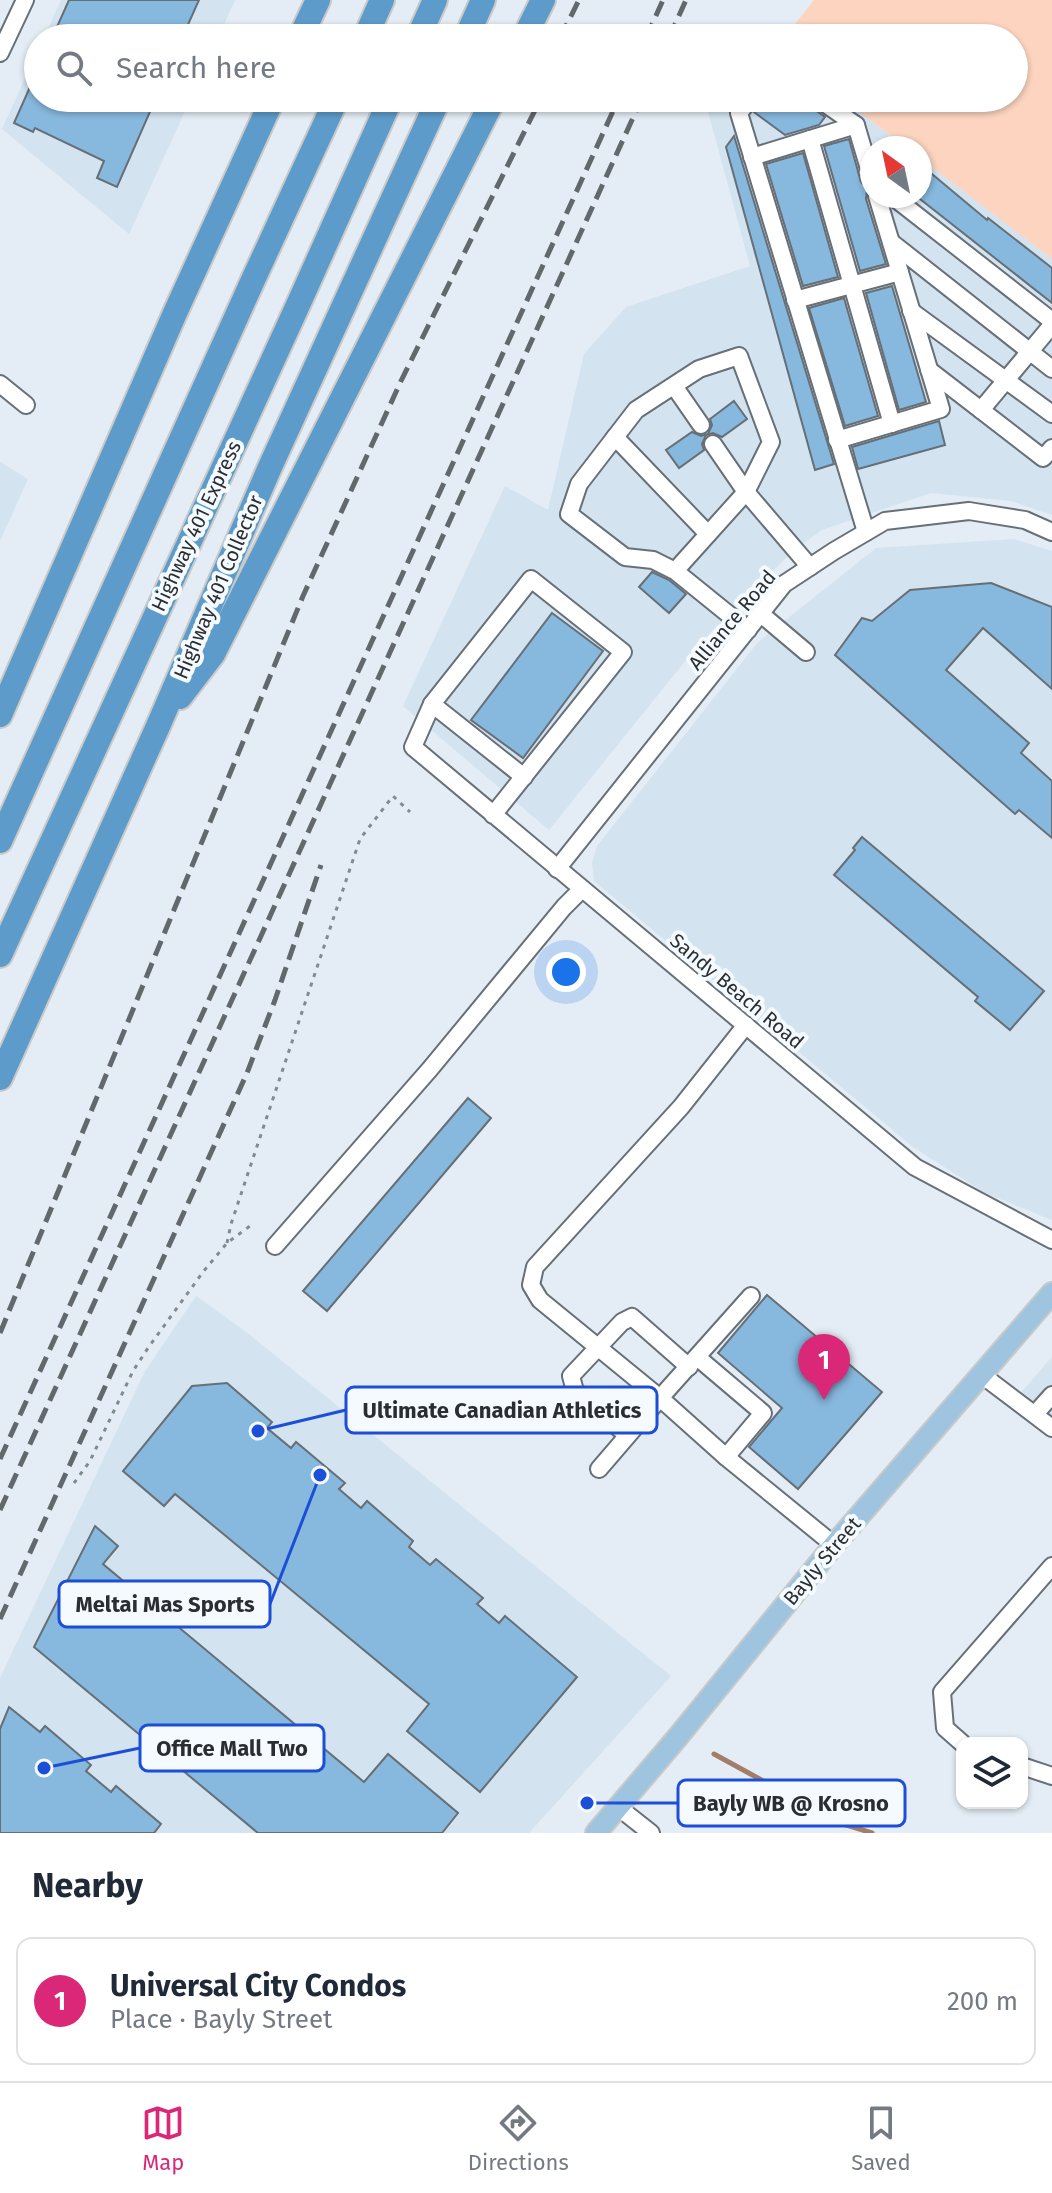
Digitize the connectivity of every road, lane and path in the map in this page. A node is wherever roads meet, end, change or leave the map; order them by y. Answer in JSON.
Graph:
{"nodes":[{"id":1,"x":25,"y":0,"type":"edge"},
{"id":2,"x":318,"y":0,"type":"edge"},
{"id":3,"x":382,"y":0,"type":"edge"},
{"id":4,"x":435,"y":0,"type":"edge"},
{"id":5,"x":483,"y":0,"type":"edge"},
{"id":6,"x":543,"y":0,"type":"edge"},
{"id":7,"x":307,"y":24,"type":"edge"},
{"id":8,"x":371,"y":24,"type":"edge"},
{"id":9,"x":424,"y":24,"type":"edge"},
{"id":10,"x":472,"y":24,"type":"edge"},
{"id":11,"x":531,"y":24,"type":"edge"},
{"id":12,"x":0,"y":53,"type":"edge"},
{"id":13,"x":267,"y":112,"type":"edge"},
{"id":14,"x":331,"y":112,"type":"edge"},
{"id":15,"x":385,"y":112,"type":"edge"},
{"id":16,"x":433,"y":112,"type":"edge"},
{"id":17,"x":487,"y":112,"type":"edge"},
{"id":18,"x":740,"y":112,"type":"edge"},
{"id":19,"x":837,"y":112,"type":"edge"},
{"id":20,"x":856,"y":125,"type":"junction"},
{"id":21,"x":860,"y":138,"type":"edge"},
{"id":22,"x":810,"y":139,"type":"junction"},
{"id":23,"x":752,"y":157,"type":"junction"},
{"id":24,"x":881,"y":208,"type":"edge"},
{"id":25,"x":907,"y":208,"type":"edge"},
{"id":26,"x":891,"y":242,"type":"junction"},
{"id":27,"x":900,"y":272,"type":"junction"},
{"id":28,"x":853,"y":284,"type":"junction"},
{"id":29,"x":795,"y":300,"type":"junction"},
{"id":30,"x":911,"y":311,"type":"junction"},
{"id":31,"x":1052,"y":323,"type":"edge"},
{"id":32,"x":1030,"y":351,"type":"junction"},
{"id":33,"x":1052,"y":369,"type":"edge"},
{"id":34,"x":929,"y":370,"type":"junction"},
{"id":35,"x":1006,"y":380,"type":"junction"},
{"id":36,"x":674,"y":386,"type":"junction"},
{"id":37,"x":2,"y":389,"type":"edge"},
{"id":38,"x":26,"y":405,"type":"dead end"},
{"id":39,"x":981,"y":410,"type":"junction"},
{"id":40,"x":1052,"y":414,"type":"edge"},
{"id":41,"x":892,"y":424,"type":"junction"},
{"id":42,"x":701,"y":425,"type":"dead end"},
{"id":43,"x":615,"y":437,"type":"junction"},
{"id":44,"x":837,"y":440,"type":"junction"},
{"id":45,"x":713,"y":444,"type":"dead end"},
{"id":46,"x":1052,"y":448,"type":"edge"},
{"id":47,"x":746,"y":492,"type":"junction"},
{"id":48,"x":866,"y":532,"type":"junction"},
{"id":49,"x":1052,"y":532,"type":"edge"},
{"id":50,"x":708,"y":534,"type":"junction"},
{"id":51,"x":810,"y":567,"type":"junction"},
{"id":52,"x":675,"y":571,"type":"junction"},
{"id":53,"x":761,"y":614,"type":"junction"},
{"id":54,"x":748,"y":630,"type":"junction"},
{"id":55,"x":806,"y":652,"type":"dead end"},
{"id":56,"x":432,"y":704,"type":"junction"},
{"id":57,"x":0,"y":715,"type":"edge"},
{"id":58,"x":159,"y":724,"type":"junction"},
{"id":59,"x":524,"y":777,"type":"junction"},
{"id":60,"x":410,"y":812,"type":"dead end"},
{"id":61,"x":493,"y":815,"type":"junction"},
{"id":62,"x":0,"y":841,"type":"edge"},
{"id":63,"x":557,"y":869,"type":"junction"},
{"id":64,"x":582,"y":889,"type":"junction"},
{"id":65,"x":0,"y":955,"type":"edge"},
{"id":66,"x":746,"y":1025,"type":"junction"},
{"id":67,"x":0,"y":1078,"type":"edge"},
{"id":68,"x":254,"y":1223,"type":"dead end"},
{"id":69,"x":1052,"y":1240,"type":"edge"},
{"id":70,"x":227,"y":1243,"type":"junction"},
{"id":71,"x":275,"y":1246,"type":"dead end"},
{"id":72,"x":1052,"y":1293,"type":"edge"},
{"id":73,"x":751,"y":1296,"type":"dead end"},
{"id":74,"x":597,"y":1348,"type":"junction"},
{"id":75,"x":693,"y":1362,"type":"junction"},
{"id":76,"x":982,"y":1375,"type":"junction"},
{"id":77,"x":1052,"y":1395,"type":"edge"},
{"id":78,"x":660,"y":1398,"type":"junction"},
{"id":79,"x":1035,"y":1414,"type":"junction"},
{"id":80,"x":1052,"y":1428,"type":"edge"},
{"id":81,"x":627,"y":1435,"type":"junction"},
{"id":82,"x":726,"y":1457,"type":"junction"},
{"id":83,"x":599,"y":1469,"type":"dead end"},
{"id":84,"x":74,"y":1483,"type":"dead end"},
{"id":85,"x":834,"y":1545,"type":"junction"},
{"id":86,"x":1052,"y":1566,"type":"edge"},
{"id":87,"x":956,"y":1738,"type":"edge"},
{"id":88,"x":1028,"y":1768,"type":"edge"},
{"id":89,"x":1052,"y":1776,"type":"edge"},
{"id":90,"x":618,"y":1807,"type":"junction"},
{"id":91,"x":596,"y":1833,"type":"edge"},
{"id":92,"x":651,"y":1833,"type":"edge"}],
"edges":[{"from":1,"to":12,"type":"street"},
{"from":2,"to":7,"type":"highway"},
{"from":3,"to":8,"type":"highway"},
{"from":4,"to":9,"type":"highway"},
{"from":5,"to":10,"type":"highway"},
{"from":6,"to":11,"type":"highway"},
{"from":13,"to":57,"type":"highway"},
{"from":14,"to":62,"type":"highway"},
{"from":15,"to":65,"type":"highway","name":"Highway 401 Express"},
{"from":16,"to":58,"type":"highway","name":"Highway 401 Collector"},
{"from":17,"to":58,"type":"highway"},
{"from":18,"to":23,"type":"street"},
{"from":19,"to":20,"type":"street"},
{"from":20,"to":21,"type":"street"},
{"from":20,"to":22,"type":"street"},
{"from":22,"to":23,"type":"street"},
{"from":22,"to":28,"type":"street"},
{"from":23,"to":29,"type":"street"},
{"from":24,"to":26,"type":"street"},
{"from":25,"to":31,"type":"street"},
{"from":26,"to":27,"type":"street"},
{"from":26,"to":32,"type":"street"},
{"from":27,"to":28,"type":"street"},
{"from":27,"to":30,"type":"street"},
{"from":28,"to":29,"type":"street"},
{"from":28,"to":41,"type":"street"},
{"from":29,"to":44,"type":"street"},
{"from":30,"to":34,"type":"street"},
{"from":30,"to":35,"type":"street"},
{"from":31,"to":32,"type":"street"},
{"from":32,"to":33,"type":"street"},
{"from":32,"to":35,"type":"street"},
{"from":34,"to":39,"type":"street"},
{"from":34,"to":41,"type":"street"},
{"from":35,"to":39,"type":"street"},
{"from":35,"to":40,"type":"street"},
{"from":36,"to":42,"type":"street"},
{"from":36,"to":43,"type":"street"},
{"from":36,"to":47,"type":"street"},
{"from":37,"to":38,"type":"street"},
{"from":39,"to":46,"type":"street"},
{"from":41,"to":44,"type":"street"},
{"from":43,"to":50,"type":"street"},
{"from":43,"to":52,"type":"street"},
{"from":44,"to":48,"type":"street"},
{"from":45,"to":47,"type":"street"},
{"from":47,"to":50,"type":"street"},
{"from":47,"to":51,"type":"street"},
{"from":48,"to":49,"type":"street","name":"Alliance Road"},
{"from":48,"to":51,"type":"street","name":"Alliance Road"},
{"from":50,"to":52,"type":"street"},
{"from":51,"to":53,"type":"street","name":"Alliance Road"},
{"from":52,"to":54,"type":"street"},
{"from":53,"to":54,"type":"street","name":"Alliance Road"},
{"from":53,"to":55,"type":"street"},
{"from":54,"to":63,"type":"street","name":"Alliance Road"},
{"from":56,"to":59,"type":"street"},
{"from":56,"to":59,"type":"street"},
{"from":56,"to":61,"type":"street","name":"Sandy Beach Road"},
{"from":58,"to":67,"type":"highway","name":"Highway 401 Collector"},
{"from":59,"to":61,"type":"street"},
{"from":60,"to":70,"type":"path"},
{"from":61,"to":63,"type":"street","name":"Sandy Beach Road"},
{"from":63,"to":64,"type":"street","name":"Sandy Beach Road"},
{"from":64,"to":66,"type":"street","name":"Sandy Beach Road"},
{"from":64,"to":71,"type":"street"},
{"from":66,"to":69,"type":"street","name":"Sandy Beach Road"},
{"from":66,"to":74,"type":"street"},
{"from":68,"to":70,"type":"path"},
{"from":70,"to":84,"type":"path"},
{"from":72,"to":76,"type":"main road","name":"Bayly Street"},
{"from":73,"to":75,"type":"street"},
{"from":74,"to":75,"type":"street"},
{"from":74,"to":78,"type":"street"},
{"from":74,"to":81,"type":"street"},
{"from":75,"to":78,"type":"street"},
{"from":75,"to":82,"type":"street"},
{"from":76,"to":79,"type":"street"},
{"from":76,"to":85,"type":"main road","name":"Bayly Street"},
{"from":77,"to":79,"type":"street"},
{"from":78,"to":81,"type":"street"},
{"from":78,"to":82,"type":"street"},
{"from":79,"to":80,"type":"street"},
{"from":81,"to":83,"type":"street"},
{"from":82,"to":85,"type":"street"},
{"from":85,"to":90,"type":"main road","name":"Bayly Street"},
{"from":86,"to":87,"type":"street"},
{"from":88,"to":89,"type":"street"},
{"from":90,"to":91,"type":"main road","name":"Bayly Street"},
{"from":90,"to":92,"type":"street"}]}
